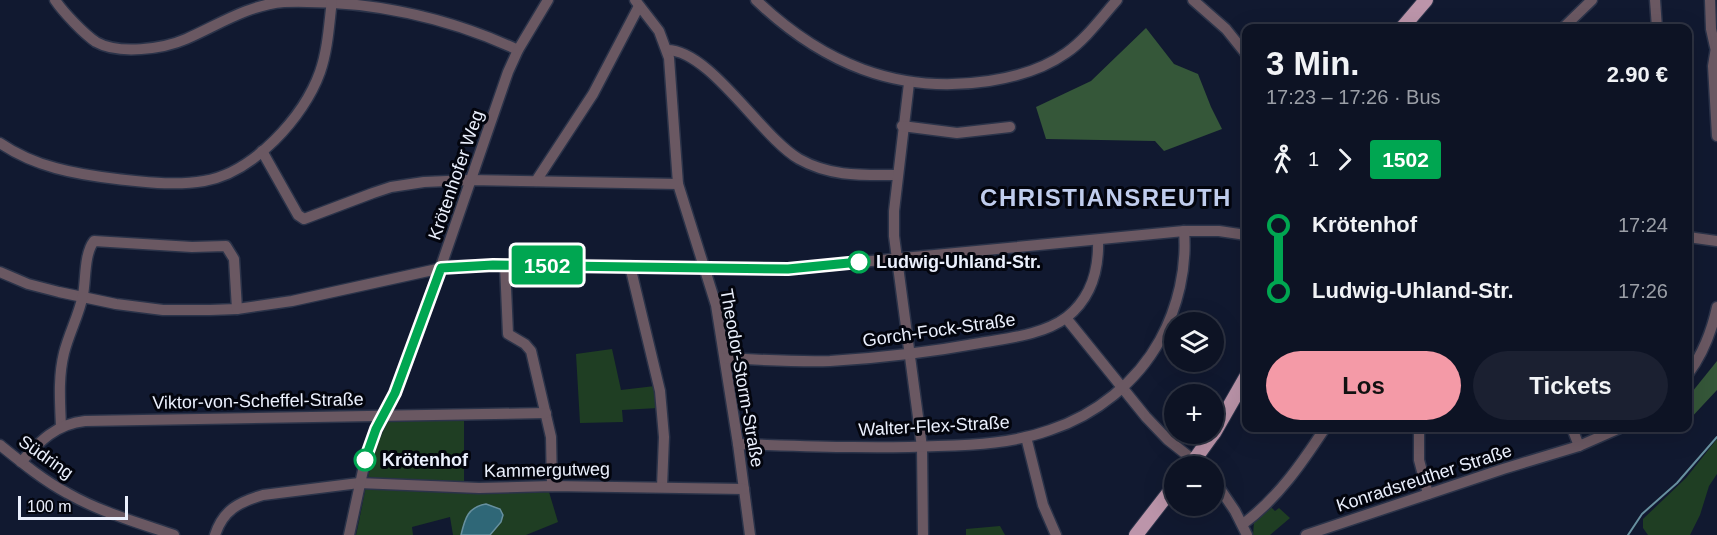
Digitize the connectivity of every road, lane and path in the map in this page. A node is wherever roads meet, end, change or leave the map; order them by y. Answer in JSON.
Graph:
{"nodes":[{"id":1,"x":55,"y":0,"type":"edge"},
{"id":2,"x":332,"y":0,"type":"edge"},
{"id":3,"x":548,"y":0,"type":"edge"},
{"id":4,"x":756,"y":0,"type":"edge"},
{"id":5,"x":1117,"y":0,"type":"edge"},
{"id":6,"x":1193,"y":0,"type":"edge"},
{"id":7,"x":1426,"y":0,"type":"edge"},
{"id":8,"x":1592,"y":0,"type":"edge"},
{"id":9,"x":1655,"y":0,"type":"edge"},
{"id":10,"x":1710,"y":0,"type":"edge"},
{"id":11,"x":637,"y":3,"type":"edge"},
{"id":12,"x":1717,"y":7,"type":"edge"},
{"id":13,"x":1405,"y":24,"type":"edge"},
{"id":14,"x":1567,"y":24,"type":"edge"},
{"id":15,"x":1657,"y":24,"type":"edge"},
{"id":16,"x":1716,"y":45,"type":"edge"},
{"id":17,"x":1242,"y":49,"type":"edge"},
{"id":18,"x":518,"y":50,"type":"junction"},
{"id":19,"x":667,"y":50,"type":"junction"},
{"id":20,"x":909,"y":83,"type":"junction"},
{"id":21,"x":903,"y":126,"type":"junction"},
{"id":22,"x":1010,"y":127,"type":"dead end"},
{"id":23,"x":1717,"y":136,"type":"edge"},
{"id":24,"x":0,"y":143,"type":"edge"},
{"id":25,"x":262,"y":151,"type":"junction"},
{"id":26,"x":897,"y":175,"type":"junction"},
{"id":27,"x":471,"y":180,"type":"junction"},
{"id":28,"x":536,"y":181,"type":"junction"},
{"id":29,"x":678,"y":184,"type":"junction"},
{"id":30,"x":1184,"y":231,"type":"junction"},
{"id":31,"x":1242,"y":234,"type":"edge"},
{"id":32,"x":1692,"y":238,"type":"edge"},
{"id":33,"x":1098,"y":240,"type":"junction"},
{"id":34,"x":1717,"y":241,"type":"edge"},
{"id":35,"x":897,"y":259,"type":"junction"},
{"id":36,"x":505,"y":265,"type":"junction"},
{"id":37,"x":630,"y":266,"type":"junction"},
{"id":38,"x":441,"y":268,"type":"junction"},
{"id":39,"x":705,"y":268,"type":"junction"},
{"id":40,"x":0,"y":272,"type":"edge"},
{"id":41,"x":83,"y":298,"type":"junction"},
{"id":42,"x":1717,"y":307,"type":"edge"},
{"id":43,"x":237,"y":309,"type":"junction"},
{"id":44,"x":1066,"y":318,"type":"junction"},
{"id":45,"x":909,"y":353,"type":"junction"},
{"id":46,"x":724,"y":358,"type":"junction"},
{"id":47,"x":1692,"y":368,"type":"edge"},
{"id":48,"x":1242,"y":384,"type":"edge"},
{"id":49,"x":1123,"y":388,"type":"junction"},
{"id":50,"x":546,"y":413,"type":"junction"},
{"id":51,"x":1224,"y":414,"type":"edge"},
{"id":52,"x":384,"y":415,"type":"junction"},
{"id":53,"x":61,"y":427,"type":"junction"},
{"id":54,"x":1322,"y":432,"type":"edge"},
{"id":55,"x":1419,"y":432,"type":"edge"},
{"id":56,"x":1574,"y":432,"type":"edge"},
{"id":57,"x":1611,"y":432,"type":"edge"},
{"id":58,"x":1026,"y":437,"type":"junction"},
{"id":59,"x":738,"y":444,"type":"junction"},
{"id":60,"x":0,"y":445,"type":"edge"},
{"id":61,"x":1579,"y":446,"type":"junction"},
{"id":62,"x":922,"y":447,"type":"junction"},
{"id":63,"x":1186,"y":456,"type":"edge"},
{"id":64,"x":21,"y":462,"type":"junction"},
{"id":65,"x":359,"y":483,"type":"junction"},
{"id":66,"x":552,"y":486,"type":"junction"},
{"id":67,"x":662,"y":487,"type":"junction"},
{"id":68,"x":744,"y":489,"type":"junction"},
{"id":69,"x":1428,"y":494,"type":"junction"},
{"id":70,"x":1224,"y":495,"type":"edge"},
{"id":71,"x":1164,"y":499,"type":"edge"},
{"id":72,"x":1243,"y":524,"type":"junction"},
{"id":73,"x":174,"y":535,"type":"edge"},
{"id":74,"x":215,"y":535,"type":"edge"},
{"id":75,"x":349,"y":535,"type":"edge"},
{"id":76,"x":750,"y":535,"type":"edge"},
{"id":77,"x":923,"y":535,"type":"edge"},
{"id":78,"x":1056,"y":535,"type":"edge"},
{"id":79,"x":1136,"y":535,"type":"edge"},
{"id":80,"x":1247,"y":535,"type":"edge"},
{"id":81,"x":1306,"y":535,"type":"edge"}],
"edges":[{"from":1,"to":2,"type":"street"},
{"from":2,"to":18,"type":"street"},
{"from":2,"to":25,"type":"street"},
{"from":3,"to":18,"type":"street","name":"Krötenhofer Weg"},
{"from":4,"to":20,"type":"street"},
{"from":5,"to":20,"type":"street"},
{"from":6,"to":17,"type":"street"},
{"from":7,"to":13,"type":"main road"},
{"from":8,"to":14,"type":"street"},
{"from":9,"to":15,"type":"street"},
{"from":10,"to":12,"type":"street"},
{"from":10,"to":16,"type":"street"},
{"from":11,"to":19,"type":"street","name":"Theodor-Storm-Straße"},
{"from":11,"to":28,"type":"street"},
{"from":16,"to":23,"type":"street"},
{"from":18,"to":27,"type":"street","name":"Krötenhofer Weg"},
{"from":19,"to":26,"type":"street"},
{"from":19,"to":29,"type":"street","name":"Theodor-Storm-Straße"},
{"from":20,"to":21,"type":"street"},
{"from":21,"to":22,"type":"street"},
{"from":21,"to":26,"type":"street"},
{"from":24,"to":25,"type":"street"},
{"from":25,"to":27,"type":"street"},
{"from":26,"to":35,"type":"street"},
{"from":27,"to":28,"type":"street"},
{"from":27,"to":38,"type":"street","name":"Krötenhofer Weg"},
{"from":28,"to":29,"type":"street"},
{"from":29,"to":39,"type":"street","name":"Theodor-Storm-Straße"},
{"from":30,"to":31,"type":"street"},
{"from":30,"to":33,"type":"street"},
{"from":30,"to":49,"type":"street","name":"Walter-Flex-Straße"},
{"from":32,"to":34,"type":"street"},
{"from":33,"to":35,"type":"street"},
{"from":33,"to":44,"type":"street","name":"Gorch-Fock-Straße"},
{"from":35,"to":39,"type":"street"},
{"from":35,"to":45,"type":"street"},
{"from":36,"to":37,"type":"street"},
{"from":36,"to":38,"type":"street"},
{"from":36,"to":50,"type":"street"},
{"from":37,"to":39,"type":"street"},
{"from":37,"to":67,"type":"street"},
{"from":38,"to":43,"type":"street"},
{"from":38,"to":52,"type":"street","name":"Krötenhofer Weg"},
{"from":39,"to":46,"type":"street","name":"Theodor-Storm-Straße"},
{"from":40,"to":41,"type":"street"},
{"from":41,"to":43,"type":"street"},
{"from":41,"to":43,"type":"street"},
{"from":41,"to":53,"type":"street"},
{"from":42,"to":47,"type":"street"},
{"from":44,"to":45,"type":"street","name":"Gorch-Fock-Straße"},
{"from":44,"to":49,"type":"street"},
{"from":45,"to":46,"type":"street","name":"Gorch-Fock-Straße"},
{"from":45,"to":62,"type":"street"},
{"from":46,"to":59,"type":"street","name":"Theodor-Storm-Straße"},
{"from":48,"to":51,"type":"main road"},
{"from":49,"to":58,"type":"street","name":"Walter-Flex-Straße"},
{"from":49,"to":63,"type":"street"},
{"from":50,"to":52,"type":"street","name":"Viktor-von-Scheffel-Straße"},
{"from":50,"to":66,"type":"street"},
{"from":52,"to":53,"type":"street","name":"Viktor-von-Scheffel-Straße"},
{"from":52,"to":65,"type":"street","name":"Krötenhofer Weg"},
{"from":53,"to":64,"type":"street","name":"Viktor-von-Scheffel-Straße"},
{"from":54,"to":72,"type":"street"},
{"from":55,"to":69,"type":"street"},
{"from":56,"to":61,"type":"street"},
{"from":57,"to":61,"type":"street","name":"Konradsreuther Straße"},
{"from":58,"to":62,"type":"street","name":"Walter-Flex-Straße"},
{"from":58,"to":78,"type":"street"},
{"from":59,"to":62,"type":"street","name":"Walter-Flex-Straße"},
{"from":59,"to":68,"type":"street","name":"Theodor-Storm-Straße"},
{"from":60,"to":64,"type":"street","name":"Südring"},
{"from":61,"to":69,"type":"street","name":"Konradsreuther Straße"},
{"from":62,"to":77,"type":"street"},
{"from":64,"to":73,"type":"street","name":"Südring"},
{"from":65,"to":66,"type":"street","name":"Kammergutweg"},
{"from":65,"to":74,"type":"street","name":"Kammergutweg"},
{"from":65,"to":75,"type":"street","name":"Krötenhofer Weg"},
{"from":66,"to":67,"type":"street","name":"Kammergutweg"},
{"from":67,"to":68,"type":"street","name":"Kammergutweg"},
{"from":68,"to":76,"type":"street"},
{"from":69,"to":81,"type":"street","name":"Konradsreuther Straße"},
{"from":70,"to":72,"type":"street"},
{"from":71,"to":79,"type":"main road"},
{"from":72,"to":80,"type":"street"}]}
